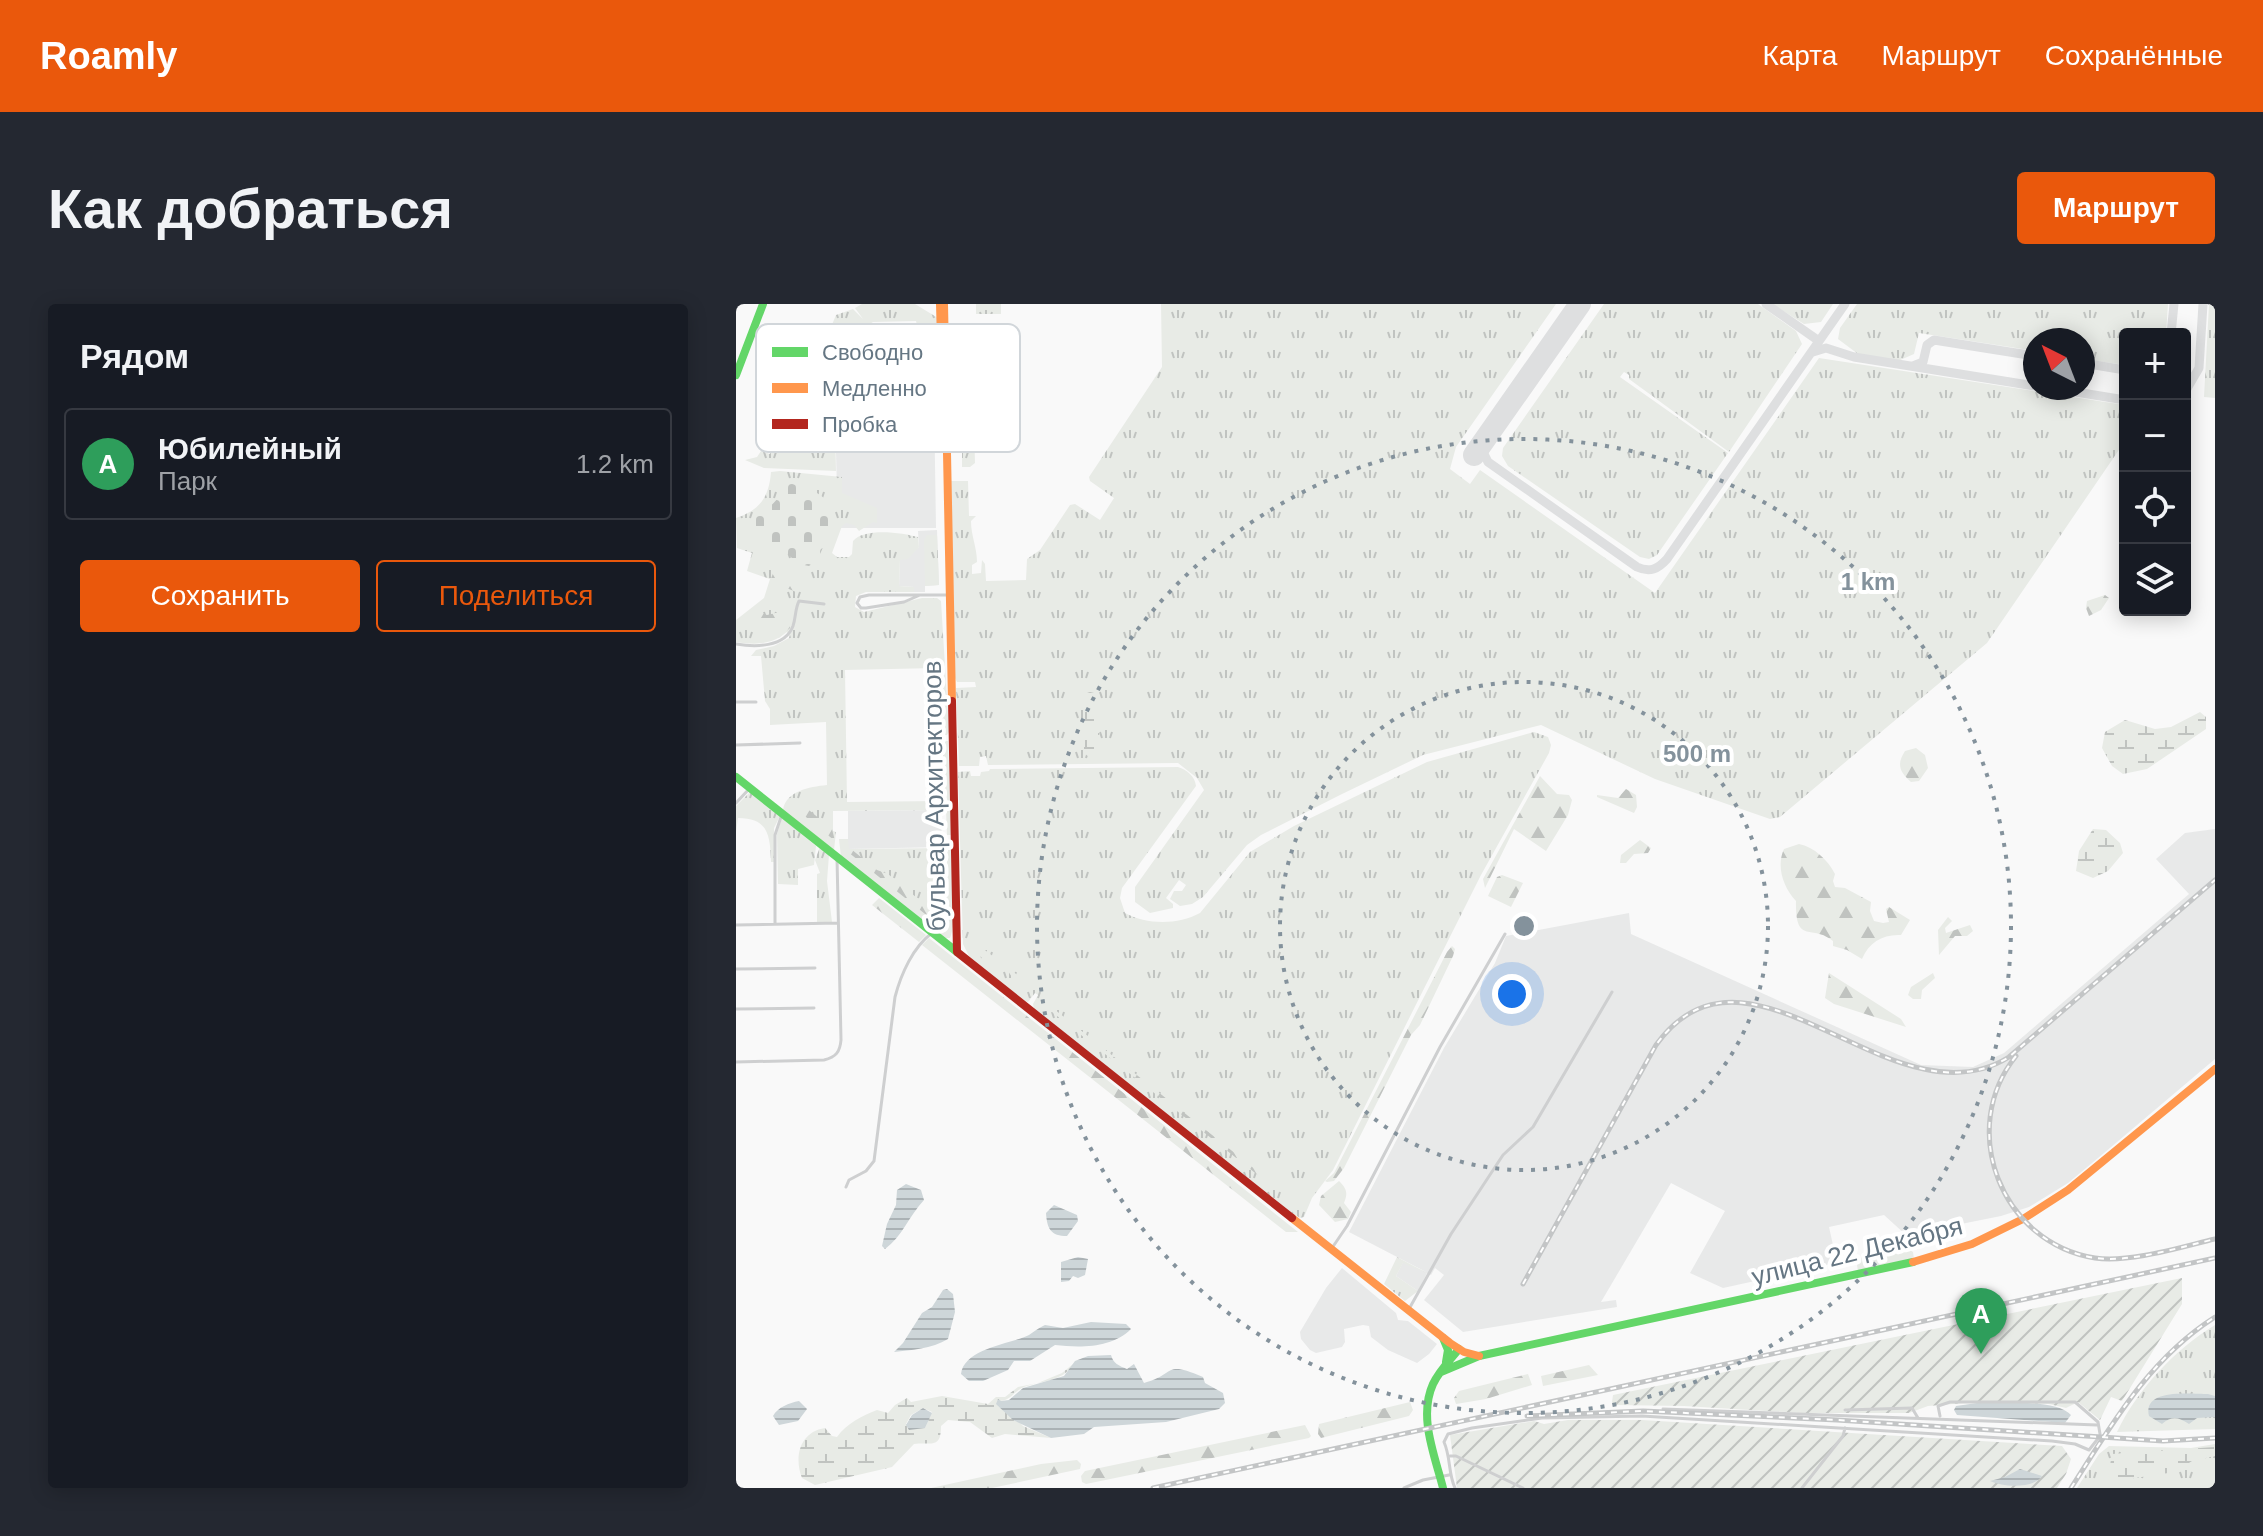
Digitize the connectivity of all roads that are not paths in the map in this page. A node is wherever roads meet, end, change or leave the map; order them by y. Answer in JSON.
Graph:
{"nodes":[{"id":1,"x":763,"y":304,"type":"edge"},
{"id":2,"x":942,"y":304,"type":"edge"},
{"id":3,"x":942,"y":324,"type":"edge"},
{"id":4,"x":736,"y":375,"type":"edge"},
{"id":5,"x":946,"y":452,"type":"edge"},
{"id":6,"x":920,"y":595,"type":"junction"},
{"id":7,"x":949,"y":595,"type":"junction"},
{"id":8,"x":824,"y":604,"type":"dead end"},
{"id":9,"x":736,"y":644,"type":"edge"},
{"id":10,"x":736,"y":702,"type":"edge"},
{"id":11,"x":756,"y":702,"type":"dead end"},
{"id":12,"x":800,"y":743,"type":"dead end"},
{"id":13,"x":736,"y":745,"type":"edge"},
{"id":14,"x":736,"y":777,"type":"edge"},
{"id":15,"x":750,"y":788,"type":"junction"},
{"id":16,"x":736,"y":803,"type":"edge"},
{"id":17,"x":782,"y":814,"type":"junction"},
{"id":18,"x":837,"y":857,"type":"junction"},
{"id":19,"x":838,"y":923,"type":"junction"},
{"id":20,"x":775,"y":924,"type":"junction"},
{"id":21,"x":736,"y":925,"type":"edge"},
{"id":22,"x":932,"y":933,"type":"junction"},
{"id":23,"x":1505,"y":934,"type":"dead end"},
{"id":24,"x":957,"y":952,"type":"junction"},
{"id":25,"x":815,"y":968,"type":"dead end"},
{"id":26,"x":736,"y":969,"type":"edge"},
{"id":27,"x":1612,"y":992,"type":"dead end"},
{"id":28,"x":814,"y":1008,"type":"dead end"},
{"id":29,"x":736,"y":1009,"type":"edge"},
{"id":30,"x":736,"y":1062,"type":"edge"},
{"id":31,"x":2215,"y":1069,"type":"edge"},
{"id":32,"x":846,"y":1187,"type":"dead end"},
{"id":33,"x":1332,"y":1248,"type":"junction"},
{"id":34,"x":1409,"y":1309,"type":"junction"},
{"id":35,"x":1441,"y":1335,"type":"junction"},
{"id":36,"x":1459,"y":1349,"type":"junction"},
{"id":37,"x":1479,"y":1356,"type":"junction"},
{"id":38,"x":1441,"y":1372,"type":"junction"},
{"id":39,"x":1663,"y":1409,"type":"dead end"},
{"id":40,"x":1845,"y":1410,"type":"dead end"},
{"id":41,"x":1918,"y":1418,"type":"junction"},
{"id":42,"x":1940,"y":1418,"type":"junction"},
{"id":43,"x":2097,"y":1425,"type":"junction"},
{"id":44,"x":1845,"y":1428,"type":"junction"},
{"id":45,"x":1450,"y":1456,"type":"junction"},
{"id":46,"x":1445,"y":1476,"type":"junction"},
{"id":47,"x":1404,"y":1488,"type":"edge"},
{"id":48,"x":1443,"y":1488,"type":"edge"},
{"id":49,"x":1455,"y":1488,"type":"edge"},
{"id":50,"x":1523,"y":1488,"type":"edge"},
{"id":51,"x":1802,"y":1488,"type":"edge"}],
"edges":[{"from":1,"to":4,"type":"main road"},
{"from":2,"to":3,"type":"main road","name":"бульвар Архитекторов"},
{"from":5,"to":7,"type":"main road","name":"бульвар Архитекторов"},
{"from":6,"to":6,"type":"street"},
{"from":6,"to":7,"type":"street"},
{"from":7,"to":24,"type":"main road","name":"бульвар Архитекторов"},
{"from":8,"to":9,"type":"street"},
{"from":10,"to":11,"type":"street"},
{"from":12,"to":13,"type":"street"},
{"from":14,"to":15,"type":"main road"},
{"from":15,"to":16,"type":"street"},
{"from":15,"to":17,"type":"main road"},
{"from":17,"to":18,"type":"main road"},
{"from":17,"to":20,"type":"street"},
{"from":18,"to":19,"type":"street"},
{"from":18,"to":22,"type":"main road"},
{"from":19,"to":20,"type":"street"},
{"from":19,"to":30,"type":"street"},
{"from":20,"to":21,"type":"street"},
{"from":22,"to":24,"type":"main road"},
{"from":22,"to":32,"type":"street"},
{"from":23,"to":33,"type":"street"},
{"from":24,"to":33,"type":"main road"},
{"from":25,"to":26,"type":"street"},
{"from":27,"to":34,"type":"street"},
{"from":28,"to":29,"type":"street"},
{"from":31,"to":37,"type":"main road","name":"улица 22 Декабря"},
{"from":33,"to":34,"type":"main road"},
{"from":34,"to":35,"type":"main road"},
{"from":35,"to":36,"type":"main road"},
{"from":35,"to":38,"type":"main road"},
{"from":36,"to":37,"type":"main road"},
{"from":36,"to":38,"type":"main road"},
{"from":37,"to":38,"type":"main road","name":"улица 22 Декабря"},
{"from":38,"to":46,"type":"main road"},
{"from":39,"to":41,"type":"street"},
{"from":40,"to":41,"type":"street"},
{"from":41,"to":42,"type":"street"},
{"from":42,"to":43,"type":"street"},
{"from":42,"to":43,"type":"street"},
{"from":43,"to":44,"type":"street"},
{"from":44,"to":45,"type":"street"},
{"from":44,"to":51,"type":"street"},
{"from":45,"to":46,"type":"street"},
{"from":45,"to":50,"type":"street"},
{"from":46,"to":47,"type":"street"},
{"from":46,"to":48,"type":"main road"},
{"from":46,"to":49,"type":"street"}]}
